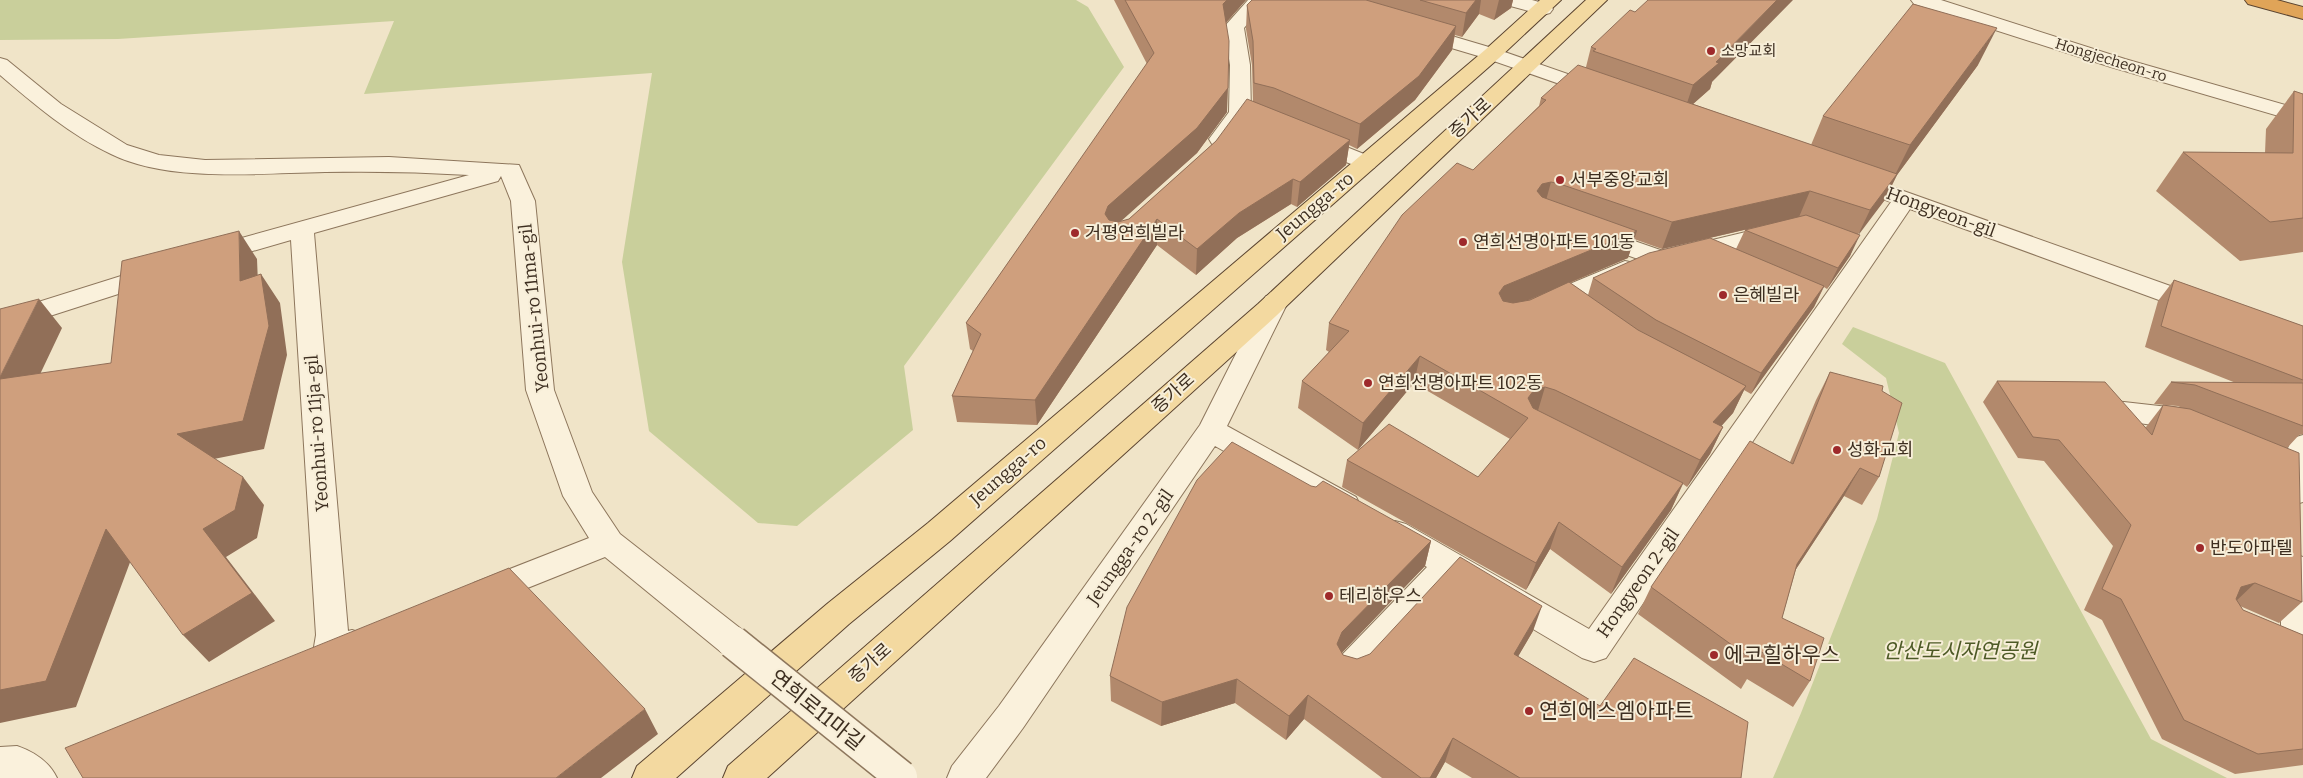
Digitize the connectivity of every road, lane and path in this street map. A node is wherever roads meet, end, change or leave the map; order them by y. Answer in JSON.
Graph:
{"nodes":[{"id":1,"x":1258,"y":0,"type":"edge"},
{"id":2,"x":1510,"y":0,"type":"edge"},
{"id":3,"x":1598,"y":0,"type":"edge"},
{"id":4,"x":1921,"y":0,"type":"edge"},
{"id":5,"x":2255,"y":0,"type":"edge"},
{"id":6,"x":1547,"y":4,"type":"edge"},
{"id":7,"x":2303,"y":13,"type":"edge"},
{"id":8,"x":1397,"y":26,"type":"edge"},
{"id":9,"x":1492,"y":54,"type":"junction"},
{"id":10,"x":0,"y":64,"type":"edge"},
{"id":11,"x":1526,"y":66,"type":"junction"},
{"id":12,"x":1618,"y":98,"type":"edge"},
{"id":13,"x":1240,"y":113,"type":"junction"},
{"id":14,"x":2303,"y":117,"type":"edge"},
{"id":15,"x":1263,"y":119,"type":"edge"},
{"id":16,"x":1297,"y":134,"type":"edge"},
{"id":17,"x":1206,"y":159,"type":"edge"},
{"id":18,"x":1366,"y":163,"type":"junction"},
{"id":19,"x":512,"y":170,"type":"junction"},
{"id":20,"x":1831,"y":173,"type":"edge"},
{"id":21,"x":1905,"y":198,"type":"junction"},
{"id":22,"x":1799,"y":226,"type":"edge"},
{"id":23,"x":302,"y":229,"type":"junction"},
{"id":24,"x":1580,"y":230,"type":"edge"},
{"id":25,"x":1705,"y":249,"type":"junction"},
{"id":26,"x":1660,"y":259,"type":"junction"},
{"id":27,"x":1742,"y":264,"type":"edge"},
{"id":28,"x":1563,"y":296,"type":"junction"},
{"id":29,"x":1275,"y":302,"type":"junction"},
{"id":30,"x":1586,"y":312,"type":"edge"},
{"id":31,"x":2220,"y":313,"type":"edge"},
{"id":32,"x":1523,"y":314,"type":"edge"},
{"id":33,"x":0,"y":322,"type":"edge"},
{"id":34,"x":1732,"y":398,"type":"edge"},
{"id":35,"x":2115,"y":410,"type":"edge"},
{"id":36,"x":1758,"y":412,"type":"junction"},
{"id":37,"x":1211,"y":430,"type":"junction"},
{"id":38,"x":2213,"y":433,"type":"edge"},
{"id":39,"x":2268,"y":456,"type":"edge"},
{"id":40,"x":2299,"y":456,"type":"edge"},
{"id":41,"x":1666,"y":492,"type":"edge"},
{"id":42,"x":1693,"y":505,"type":"junction"},
{"id":43,"x":609,"y":543,"type":"junction"},
{"id":44,"x":1450,"y":563,"type":"junction"},
{"id":45,"x":460,"y":602,"type":"edge"},
{"id":46,"x":2266,"y":633,"type":"edge"},
{"id":47,"x":376,"y":635,"type":"edge"},
{"id":48,"x":733,"y":642,"type":"joint"},
{"id":49,"x":2301,"y":649,"type":"edge"},
{"id":50,"x":1351,"y":668,"type":"edge"},
{"id":51,"x":0,"y":763,"type":"edge"},
{"id":52,"x":901,"y":777,"type":"edge"},
{"id":53,"x":39,"y":778,"type":"edge"},
{"id":54,"x":650,"y":778,"type":"edge"},
{"id":55,"x":741,"y":778,"type":"edge"},
{"id":56,"x":965,"y":778,"type":"edge"}],
"edges":[{"from":1,"to":13,"type":"street"},
{"from":2,"to":6,"type":"street"},
{"from":3,"to":11,"type":"main road","name":"증가로"},
{"from":4,"to":14,"type":"street","name":"Hongjecheon-ro"},
{"from":5,"to":7,"type":"highway"},
{"from":6,"to":9,"type":"main road","name":"Jeungga-ro"},
{"from":8,"to":9,"type":"street"},
{"from":9,"to":11,"type":"street"},
{"from":9,"to":18,"type":"main road","name":"Jeungga-ro"},
{"from":10,"to":19,"type":"street"},
{"from":11,"to":12,"type":"street"},
{"from":11,"to":29,"type":"main road","name":"증가로"},
{"from":13,"to":15,"type":"street"},
{"from":13,"to":17,"type":"street"},
{"from":16,"to":18,"type":"street","name":"Jeungga-ro"},
{"from":18,"to":54,"type":"main road","name":"Jeungga-ro"},
{"from":19,"to":23,"type":"street"},
{"from":19,"to":43,"type":"street","name":"Yeonhui-ro 11ma-gil"},
{"from":20,"to":21,"type":"street","name":"Hongyeon-gil"},
{"from":21,"to":31,"type":"street","name":"Hongyeon-gil"},
{"from":21,"to":36,"type":"street","name":"Hongyeon 2-gil"},
{"from":22,"to":25,"type":"street"},
{"from":23,"to":33,"type":"street"},
{"from":23,"to":47,"type":"street","name":"Yeonhui-ro 11ja-gil"},
{"from":24,"to":26,"type":"street"},
{"from":25,"to":26,"type":"street"},
{"from":25,"to":27,"type":"street"},
{"from":26,"to":28,"type":"street"},
{"from":28,"to":30,"type":"street"},
{"from":28,"to":32,"type":"street"},
{"from":29,"to":37,"type":"street","name":"Jeungga-ro 2-gil"},
{"from":29,"to":55,"type":"main road","name":"증가로"},
{"from":34,"to":36,"type":"street"},
{"from":35,"to":38,"type":"street"},
{"from":36,"to":42,"type":"street","name":"Hongyeon 2-gil"},
{"from":37,"to":44,"type":"street","name":"Hongyeon 2-gil"},
{"from":37,"to":56,"type":"street","name":"Jeungga-ro 2-gil"},
{"from":39,"to":40,"type":"street"},
{"from":40,"to":49,"type":"street"},
{"from":41,"to":42,"type":"street"},
{"from":42,"to":44,"type":"street","name":"Hongyeon 2-gil"},
{"from":43,"to":45,"type":"street"},
{"from":43,"to":48,"type":"street","name":"Yeonhui-ro 11ma-gil"},
{"from":44,"to":50,"type":"street"},
{"from":46,"to":49,"type":"street"},
{"from":48,"to":52,"type":"street","name":"연희로11마길","bridge":true},
{"from":51,"to":53,"type":"street"}]}
